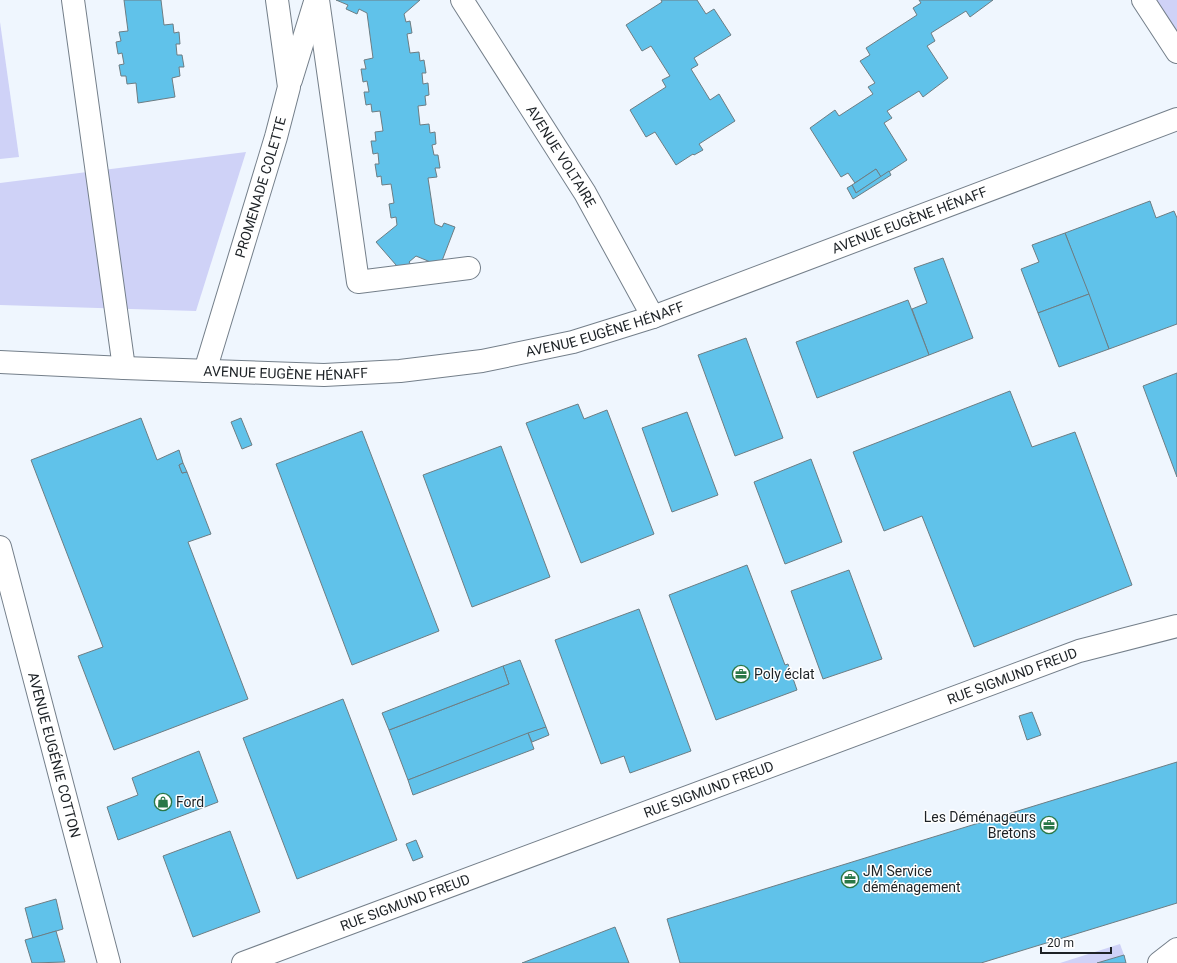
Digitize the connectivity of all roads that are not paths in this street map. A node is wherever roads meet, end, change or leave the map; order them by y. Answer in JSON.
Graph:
{"nodes":[{"id":1,"x":73,"y":0,"type":"edge"},
{"id":2,"x":277,"y":0,"type":"edge"},
{"id":3,"x":317,"y":0,"type":"edge"},
{"id":4,"x":462,"y":0,"type":"edge"},
{"id":5,"x":1143,"y":0,"type":"edge"},
{"id":6,"x":1177,"y":52,"type":"edge"},
{"id":7,"x":289,"y":87,"type":"junction"},
{"id":8,"x":1177,"y":119,"type":"edge"},
{"id":9,"x":469,"y":268,"type":"dead end"},
{"id":10,"x":653,"y":317,"type":"junction"},
{"id":11,"x":0,"y":362,"type":"edge"},
{"id":12,"x":124,"y":368,"type":"junction"},
{"id":13,"x":204,"y":371,"type":"junction"},
{"id":14,"x":0,"y":547,"type":"edge"},
{"id":15,"x":1177,"y":626,"type":"edge"},
{"id":16,"x":1177,"y":949,"type":"edge"},
{"id":17,"x":109,"y":963,"type":"edge"},
{"id":18,"x":243,"y":963,"type":"edge"},
{"id":19,"x":1159,"y":963,"type":"edge"}],
"edges":[{"from":1,"to":12,"type":"street"},
{"from":2,"to":7,"type":"street","name":"PROMENADE COLETTE"},
{"from":3,"to":7,"type":"street"},
{"from":3,"to":9,"type":"street"},
{"from":4,"to":10,"type":"street","name":"AVENUE VOLTAIRE"},
{"from":5,"to":6,"type":"street"},
{"from":7,"to":13,"type":"street","name":"PROMENADE COLETTE"},
{"from":8,"to":10,"type":"street","name":"AVENUE EUGÈNE HÉNAFF"},
{"from":10,"to":13,"type":"street","name":"AVENUE EUGÈNE HÉNAFF"},
{"from":11,"to":12,"type":"street","name":"AVENUE EUGÈNE HÉNAFF"},
{"from":12,"to":13,"type":"street","name":"AVENUE EUGÈNE HÉNAFF"},
{"from":14,"to":17,"type":"street","name":"AVENUE EUGÉNIE COTTON"},
{"from":15,"to":18,"type":"street","name":"RUE SIGMUND FREUD"},
{"from":16,"to":19,"type":"street"}]}
